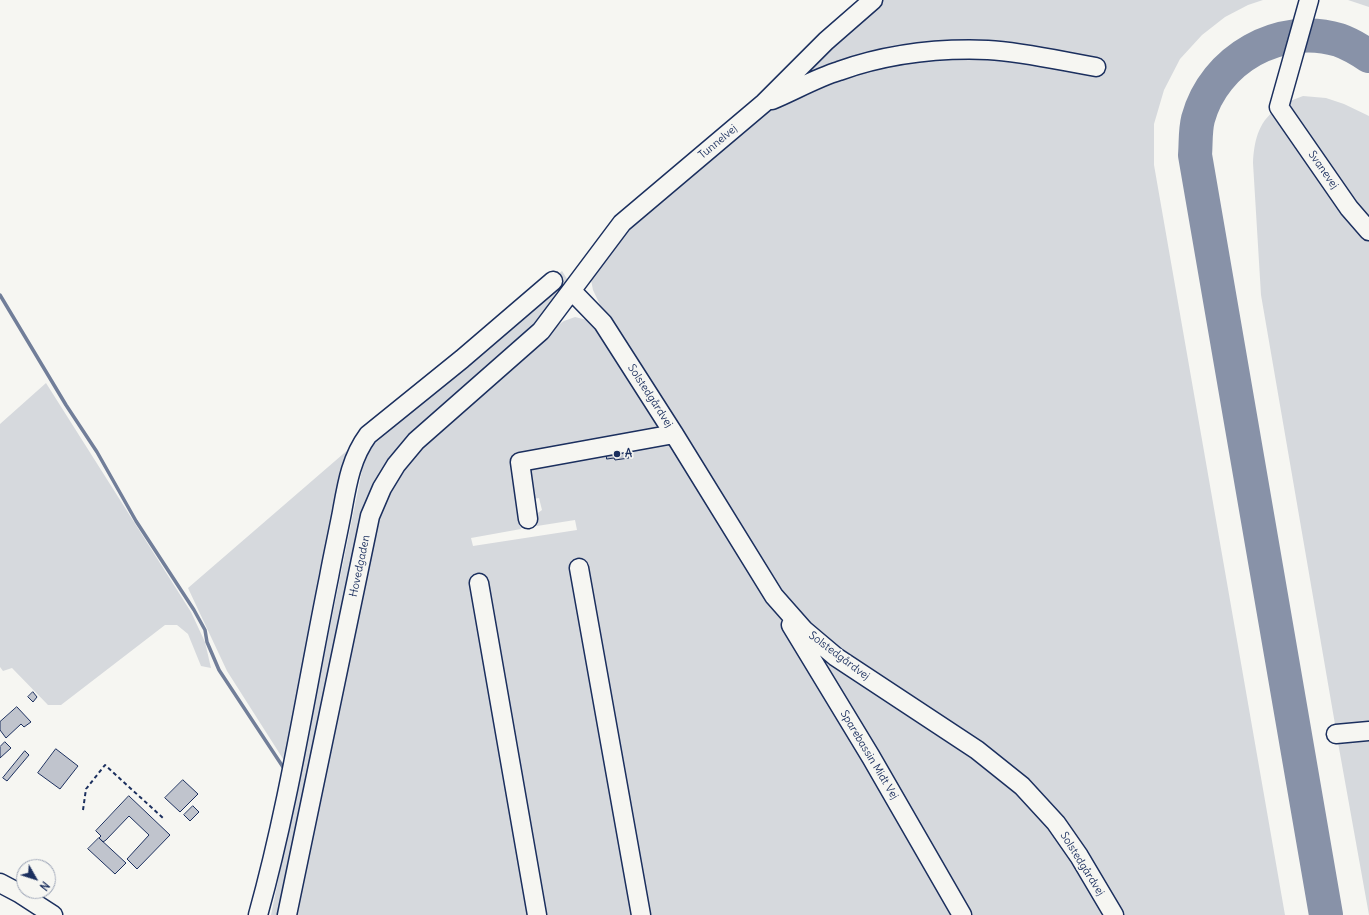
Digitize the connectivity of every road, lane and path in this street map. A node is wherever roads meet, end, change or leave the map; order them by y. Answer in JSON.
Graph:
{"nodes":[{"id":1,"x":873,"y":0,"type":"edge"},
{"id":2,"x":1309,"y":0,"type":"edge"},
{"id":3,"x":1096,"y":67,"type":"dead end"},
{"id":4,"x":764,"y":103,"type":"junction"},
{"id":5,"x":1369,"y":231,"type":"edge"},
{"id":6,"x":553,"y":281,"type":"dead end"},
{"id":7,"x":572,"y":291,"type":"junction"},
{"id":8,"x":674,"y":434,"type":"junction"},
{"id":9,"x":528,"y":519,"type":"dead end"},
{"id":10,"x":580,"y":568,"type":"dead end"},
{"id":11,"x":479,"y":584,"type":"dead end"},
{"id":12,"x":774,"y":596,"type":"junction"},
{"id":13,"x":1369,"y":731,"type":"edge"},
{"id":14,"x":1336,"y":734,"type":"dead end"},
{"id":15,"x":83,"y":810,"type":"dead end"},
{"id":16,"x":164,"y":818,"type":"dead end"},
{"id":17,"x":0,"y":883,"type":"edge"},
{"id":18,"x":1111,"y":914,"type":"edge"},
{"id":19,"x":52,"y":915,"type":"edge"},
{"id":20,"x":258,"y":915,"type":"edge"},
{"id":21,"x":287,"y":915,"type":"edge"},
{"id":22,"x":537,"y":915,"type":"edge"},
{"id":23,"x":641,"y":915,"type":"edge"},
{"id":24,"x":962,"y":915,"type":"edge"}],
"edges":[{"from":1,"to":4,"type":"street","name":"Tunnelvej"},
{"from":2,"to":5,"type":"street","name":"Svanevej"},
{"from":3,"to":4,"type":"street"},
{"from":4,"to":7,"type":"street","name":"Tunnelvej"},
{"from":6,"to":20,"type":"street"},
{"from":7,"to":8,"type":"street","name":"Solstedgårdvej"},
{"from":7,"to":21,"type":"street","name":"Hovedgaden"},
{"from":8,"to":9,"type":"street"},
{"from":8,"to":12,"type":"street","name":"Solstedgårdvej"},
{"from":10,"to":23,"type":"street"},
{"from":11,"to":22,"type":"street"},
{"from":12,"to":18,"type":"street","name":"Solstedgårdvej"},
{"from":12,"to":24,"type":"street","name":"Sparebassin Midt Vej"},
{"from":13,"to":14,"type":"street"},
{"from":15,"to":16,"type":"path"},
{"from":17,"to":19,"type":"street"}]}
